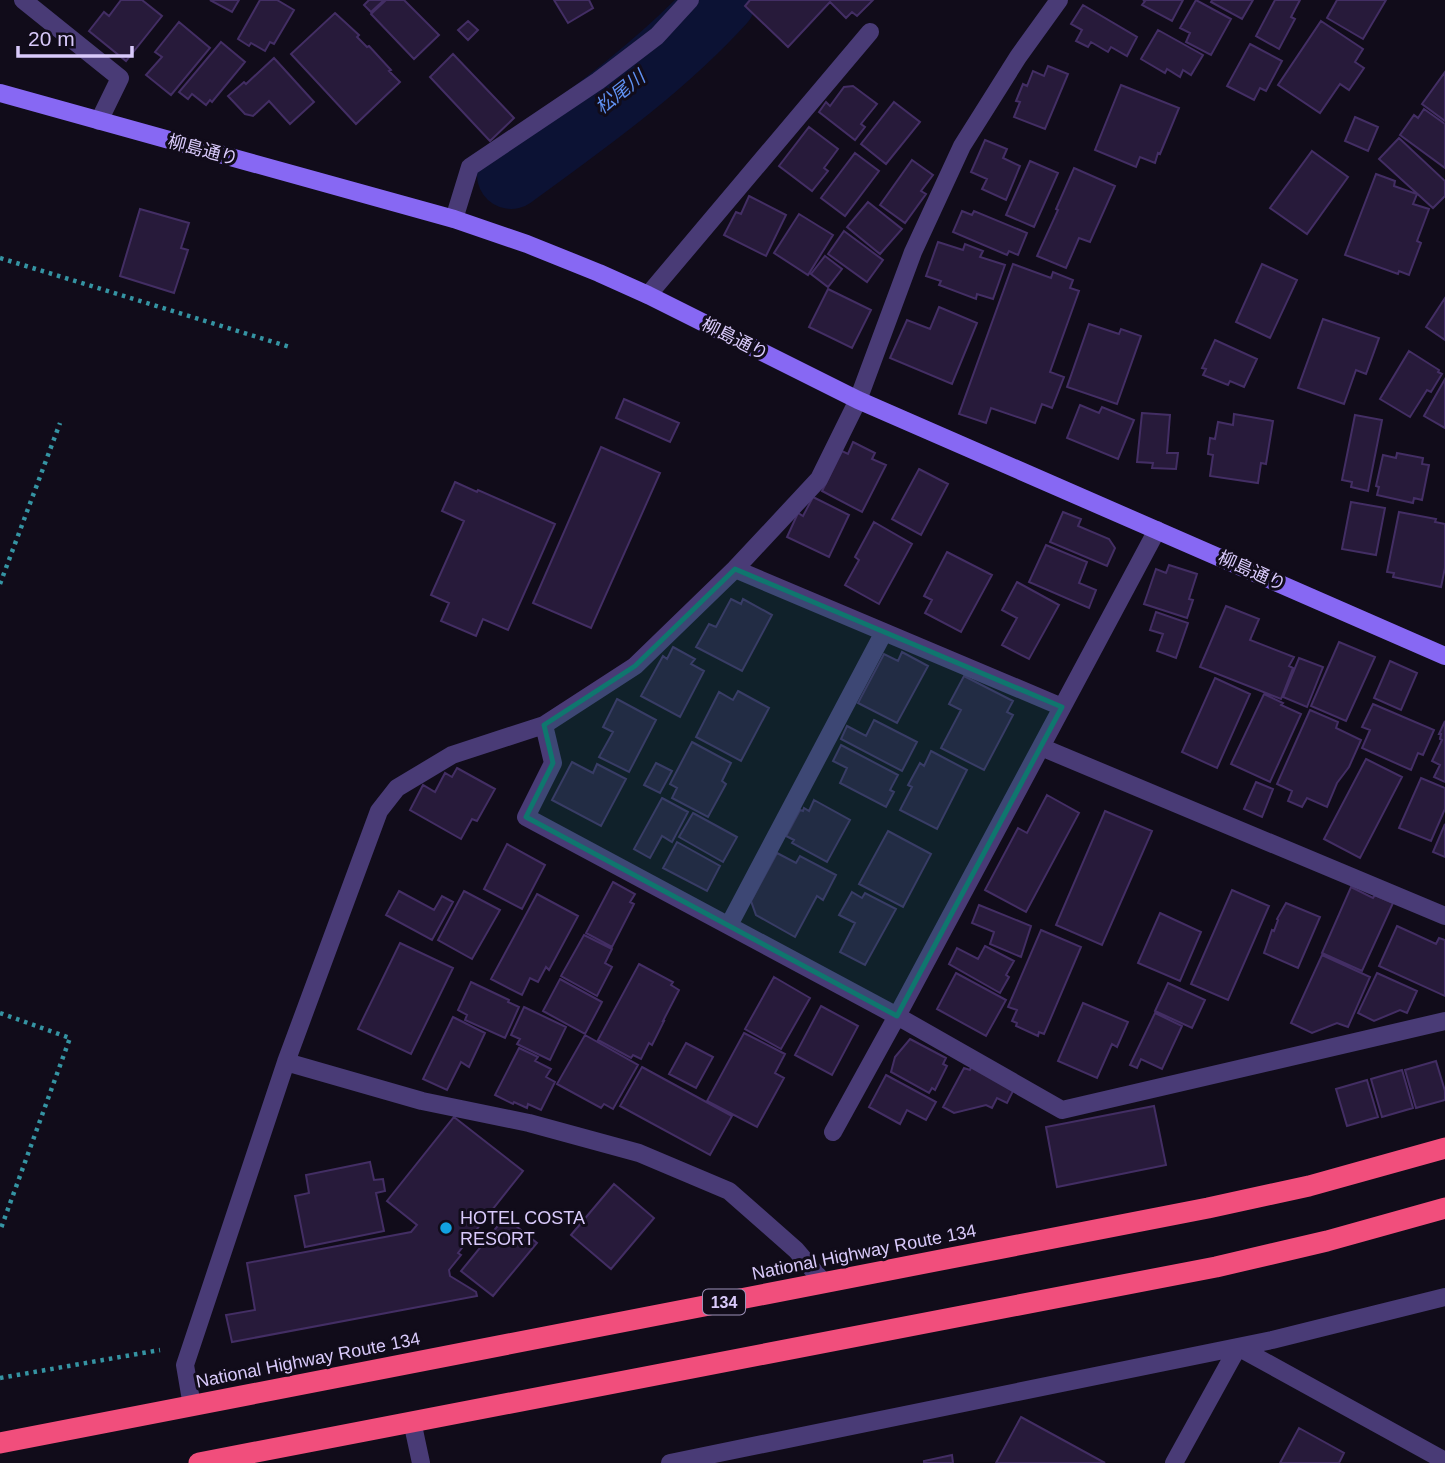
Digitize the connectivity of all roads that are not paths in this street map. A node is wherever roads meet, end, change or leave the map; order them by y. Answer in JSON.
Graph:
{"nodes":[{"id":1,"x":23,"y":0,"type":"edge"},
{"id":2,"x":690,"y":0,"type":"edge"},
{"id":3,"x":1059,"y":0,"type":"edge"},
{"id":4,"x":870,"y":33,"type":"dead end"},
{"id":5,"x":0,"y":93,"type":"edge"},
{"id":6,"x":99,"y":121,"type":"junction"},
{"id":7,"x":454,"y":219,"type":"junction"},
{"id":8,"x":648,"y":295,"type":"junction"},
{"id":9,"x":858,"y":400,"type":"junction"},
{"id":10,"x":1157,"y":530,"type":"junction"},
{"id":11,"x":735,"y":569,"type":"junction"},
{"id":12,"x":884,"y":632,"type":"junction"},
{"id":13,"x":1445,"y":656,"type":"edge"},
{"id":14,"x":1062,"y":707,"type":"junction"},
{"id":15,"x":544,"y":725,"type":"junction"},
{"id":16,"x":1041,"y":747,"type":"junction"},
{"id":17,"x":1445,"y":916,"type":"edge"},
{"id":18,"x":729,"y":925,"type":"junction"},
{"id":19,"x":897,"y":1016,"type":"junction"},
{"id":20,"x":1445,"y":1021,"type":"edge"},
{"id":21,"x":286,"y":1062,"type":"junction"},
{"id":22,"x":833,"y":1132,"type":"dead end"},
{"id":23,"x":1445,"y":1148,"type":"edge"},
{"id":24,"x":1445,"y":1208,"type":"edge"},
{"id":25,"x":824,"y":1283,"type":"junction"},
{"id":26,"x":1445,"y":1297,"type":"edge"},
{"id":27,"x":1238,"y":1347,"type":"junction"},
{"id":28,"x":192,"y":1406,"type":"junction"},
{"id":29,"x":412,"y":1422,"type":"junction"},
{"id":30,"x":0,"y":1443,"type":"edge"},
{"id":31,"x":1445,"y":1461,"type":"edge"},
{"id":32,"x":199,"y":1463,"type":"edge"},
{"id":33,"x":421,"y":1463,"type":"edge"},
{"id":34,"x":670,"y":1463,"type":"edge"},
{"id":35,"x":1174,"y":1463,"type":"edge"}],
"edges":[{"from":1,"to":6,"type":"street"},
{"from":2,"to":7,"type":"street"},
{"from":3,"to":9,"type":"street"},
{"from":4,"to":8,"type":"street"},
{"from":5,"to":6,"type":"street","name":"柳島通り"},
{"from":6,"to":7,"type":"street","name":"柳島通り"},
{"from":7,"to":8,"type":"street","name":"柳島通り"},
{"from":8,"to":9,"type":"street","name":"柳島通り"},
{"from":9,"to":10,"type":"street","name":"柳島通り"},
{"from":9,"to":11,"type":"street"},
{"from":10,"to":13,"type":"street","name":"柳島通り"},
{"from":10,"to":14,"type":"street"},
{"from":11,"to":12,"type":"street"},
{"from":11,"to":15,"type":"street"},
{"from":12,"to":14,"type":"street"},
{"from":12,"to":18,"type":"street"},
{"from":14,"to":16,"type":"street"},
{"from":15,"to":18,"type":"street"},
{"from":15,"to":21,"type":"street"},
{"from":16,"to":17,"type":"street"},
{"from":16,"to":19,"type":"street"},
{"from":18,"to":19,"type":"street"},
{"from":19,"to":20,"type":"street"},
{"from":19,"to":22,"type":"street"},
{"from":21,"to":25,"type":"street"},
{"from":21,"to":28,"type":"street"},
{"from":23,"to":25,"type":"highway","name":"National Highway Route 134","number":"134"},
{"from":24,"to":29,"type":"highway"},
{"from":25,"to":28,"type":"highway","name":"National Highway Route 134","number":"134"},
{"from":26,"to":27,"type":"street"},
{"from":27,"to":31,"type":"street"},
{"from":27,"to":34,"type":"street"},
{"from":27,"to":35,"type":"street"},
{"from":28,"to":30,"type":"highway","name":"National Highway Route 134","number":"134"},
{"from":29,"to":32,"type":"highway"},
{"from":29,"to":33,"type":"street"}]}
